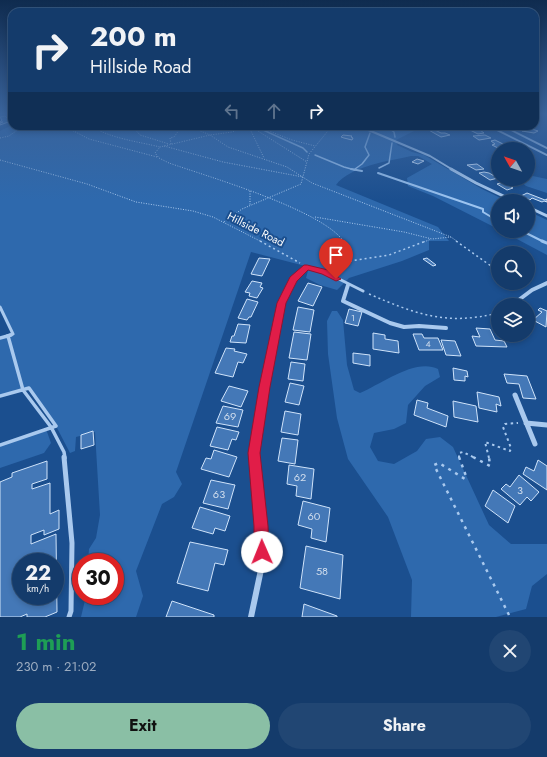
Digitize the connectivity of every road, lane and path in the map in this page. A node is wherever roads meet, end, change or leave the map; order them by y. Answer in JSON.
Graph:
{"nodes":[{"id":1,"x":102,"y":143,"type":"edge"},
{"id":2,"x":142,"y":143,"type":"edge"},
{"id":3,"x":167,"y":143,"type":"edge"},
{"id":4,"x":175,"y":143,"type":"edge"},
{"id":5,"x":222,"y":143,"type":"edge"},
{"id":6,"x":257,"y":143,"type":"edge"},
{"id":7,"x":277,"y":143,"type":"edge"},
{"id":8,"x":303,"y":143,"type":"edge"},
{"id":9,"x":319,"y":143,"type":"edge"},
{"id":10,"x":399,"y":143,"type":"edge"},
{"id":11,"x":523,"y":143,"type":"edge"},
{"id":12,"x":537,"y":143,"type":"edge"},
{"id":13,"x":170,"y":144,"type":"junction"},
{"id":14,"x":163,"y":146,"type":"junction"},
{"id":15,"x":316,"y":146,"type":"junction"},
{"id":16,"x":160,"y":147,"type":"junction"},
{"id":17,"x":547,"y":148,"type":"edge"},
{"id":18,"x":547,"y":155,"type":"edge"},
{"id":19,"x":159,"y":158,"type":"junction"},
{"id":20,"x":264,"y":158,"type":"junction"},
{"id":21,"x":0,"y":160,"type":"edge"},
{"id":22,"x":307,"y":162,"type":"junction"},
{"id":23,"x":304,"y":177,"type":"junction"},
{"id":24,"x":250,"y":191,"type":"junction"},
{"id":25,"x":499,"y":194,"type":"edge"},
{"id":26,"x":269,"y":198,"type":"junction"},
{"id":27,"x":250,"y":206,"type":"junction"},
{"id":28,"x":535,"y":210,"type":"edge"},
{"id":29,"x":547,"y":216,"type":"edge"},
{"id":30,"x":313,"y":217,"type":"junction"},
{"id":31,"x":224,"y":222,"type":"junction"},
{"id":32,"x":451,"y":237,"type":"junction"},
{"id":33,"x":432,"y":239,"type":"junction"},
{"id":34,"x":350,"y":261,"type":"junction"},
{"id":35,"x":491,"y":266,"type":"edge"},
{"id":36,"x":307,"y":267,"type":"junction"},
{"id":37,"x":325,"y":272,"type":"junction"},
{"id":38,"x":547,"y":283,"type":"edge"},
{"id":39,"x":348,"y":285,"type":"junction"},
{"id":40,"x":363,"y":291,"type":"joint"},
{"id":41,"x":521,"y":298,"type":"edge"},
{"id":42,"x":0,"y":307,"type":"edge"},
{"id":43,"x":491,"y":315,"type":"edge"},
{"id":44,"x":446,"y":328,"type":"dead end"},
{"id":45,"x":8,"y":336,"type":"junction"},
{"id":46,"x":0,"y":338,"type":"edge"},
{"id":47,"x":22,"y":390,"type":"junction"},
{"id":48,"x":515,"y":395,"type":"dead end"},
{"id":49,"x":0,"y":396,"type":"edge"},
{"id":50,"x":526,"y":423,"type":"junction"},
{"id":51,"x":547,"y":425,"type":"edge"},
{"id":52,"x":51,"y":427,"type":"junction"},
{"id":53,"x":535,"y":444,"type":"dead end"},
{"id":54,"x":0,"y":445,"type":"edge"},
{"id":55,"x":69,"y":617,"type":"edge"},
{"id":56,"x":251,"y":617,"type":"edge"},
{"id":57,"x":510,"y":617,"type":"edge"}],
"edges":[{"from":1,"to":19,"type":"path"},
{"from":2,"to":16,"type":"path"},
{"from":3,"to":13,"type":"path"},
{"from":4,"to":13,"type":"path"},
{"from":5,"to":20,"type":"path"},
{"from":6,"to":20,"type":"path"},
{"from":7,"to":22,"type":"path"},
{"from":8,"to":15,"type":"path"},
{"from":9,"to":15,"type":"path"},
{"from":10,"to":25,"type":"street"},
{"from":11,"to":18,"type":"street"},
{"from":12,"to":17,"type":"street"},
{"from":13,"to":14,"type":"path"},
{"from":14,"to":16,"type":"path"},
{"from":14,"to":23,"type":"path"},
{"from":15,"to":22,"type":"path"},
{"from":16,"to":19,"type":"path"},
{"from":19,"to":24,"type":"path"},
{"from":20,"to":23,"type":"path"},
{"from":21,"to":31,"type":"path","name":"Hillside Road"},
{"from":22,"to":23,"type":"path"},
{"from":23,"to":26,"type":"path"},
{"from":23,"to":32,"type":"path"},
{"from":24,"to":26,"type":"path"},
{"from":24,"to":27,"type":"path"},
{"from":26,"to":27,"type":"path"},
{"from":26,"to":30,"type":"path"},
{"from":27,"to":31,"type":"path"},
{"from":28,"to":29,"type":"street"},
{"from":30,"to":33,"type":"path"},
{"from":30,"to":34,"type":"path"},
{"from":31,"to":36,"type":"path","name":"Hillside Road"},
{"from":32,"to":33,"type":"path"},
{"from":32,"to":35,"type":"path"},
{"from":33,"to":34,"type":"path"},
{"from":34,"to":37,"type":"path"},
{"from":36,"to":37,"type":"lane"},
{"from":36,"to":56,"type":"street"},
{"from":37,"to":39,"type":"lane"},
{"from":38,"to":41,"type":"street"},
{"from":39,"to":40,"type":"lane"},
{"from":39,"to":44,"type":"street"},
{"from":40,"to":43,"type":"path"},
{"from":42,"to":45,"type":"lane"},
{"from":45,"to":46,"type":"lane"},
{"from":45,"to":47,"type":"lane"},
{"from":47,"to":49,"type":"lane"},
{"from":47,"to":52,"type":"lane"},
{"from":48,"to":50,"type":"street"},
{"from":50,"to":51,"type":"street"},
{"from":50,"to":53,"type":"street"},
{"from":50,"to":57,"type":"path"},
{"from":52,"to":54,"type":"lane"},
{"from":52,"to":55,"type":"lane"}]}
